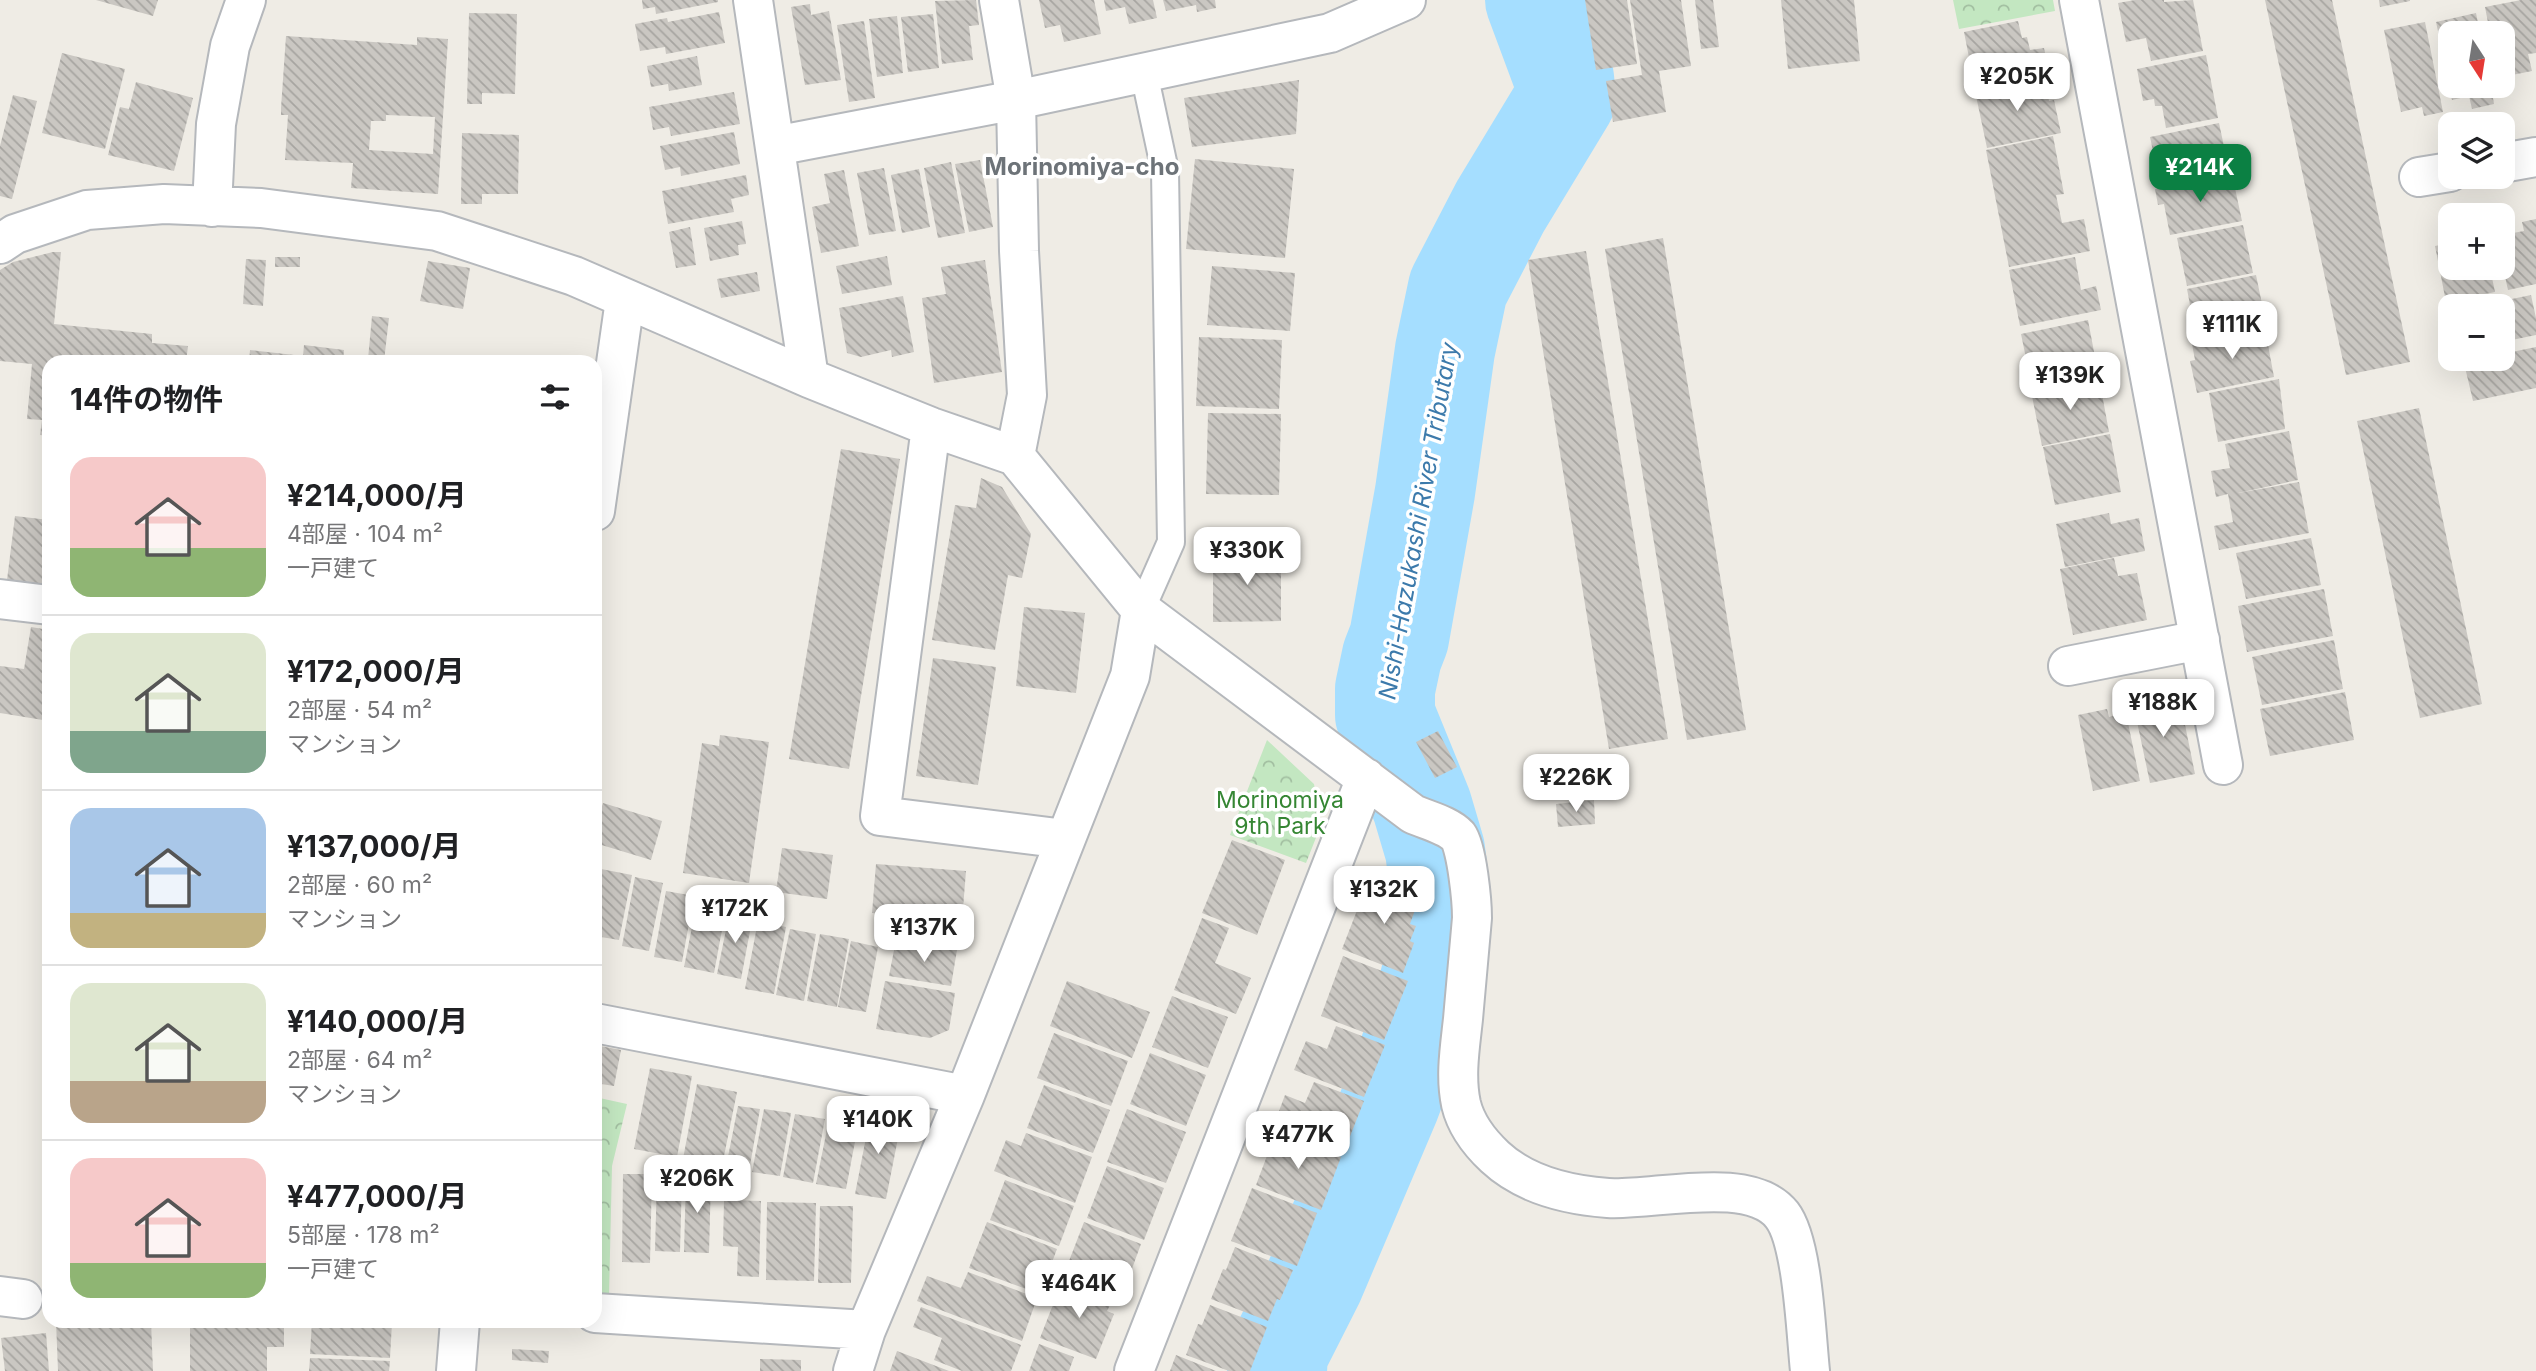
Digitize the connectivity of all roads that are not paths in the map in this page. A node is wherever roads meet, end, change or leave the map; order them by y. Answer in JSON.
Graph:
{"nodes":[{"id":1,"x":247,"y":0,"type":"edge"},
{"id":2,"x":753,"y":0,"type":"edge"},
{"id":3,"x":999,"y":0,"type":"edge"},
{"id":4,"x":1406,"y":0,"type":"edge"},
{"id":5,"x":2079,"y":0,"type":"edge"},
{"id":6,"x":1144,"y":73,"type":"junction"},
{"id":7,"x":1016,"y":100,"type":"junction"},
{"id":8,"x":775,"y":146,"type":"junction"},
{"id":9,"x":2536,"y":157,"type":"edge"},
{"id":10,"x":2515,"y":161,"type":"edge"},
{"id":11,"x":212,"y":207,"type":"junction"},
{"id":12,"x":0,"y":244,"type":"edge"},
{"id":13,"x":625,"y":300,"type":"junction"},
{"id":14,"x":809,"y":378,"type":"junction"},
{"id":15,"x":931,"y":427,"type":"junction"},
{"id":16,"x":1015,"y":456,"type":"junction"},
{"id":17,"x":602,"y":461,"type":"edge"},
{"id":18,"x":0,"y":599,"type":"edge"},
{"id":19,"x":42,"y":604,"type":"edge"},
{"id":20,"x":1142,"y":610,"type":"junction"},
{"id":21,"x":2200,"y":640,"type":"junction"},
{"id":22,"x":2068,"y":666,"type":"dead end"},
{"id":23,"x":2223,"y":765,"type":"dead end"},
{"id":24,"x":1366,"y":778,"type":"junction"},
{"id":25,"x":1065,"y":839,"type":"junction"},
{"id":26,"x":602,"y":1024,"type":"edge"},
{"id":27,"x":965,"y":1095,"type":"junction"},
{"id":28,"x":602,"y":1313,"type":"edge"},
{"id":29,"x":459,"y":1328,"type":"edge"},
{"id":30,"x":866,"y":1330,"type":"junction"},
{"id":31,"x":456,"y":1371,"type":"edge"},
{"id":32,"x":853,"y":1371,"type":"edge"},
{"id":33,"x":1134,"y":1371,"type":"edge"},
{"id":34,"x":1810,"y":1371,"type":"edge"}],
"edges":[{"from":1,"to":11,"type":"street"},
{"from":2,"to":8,"type":"street"},
{"from":3,"to":7,"type":"street"},
{"from":4,"to":6,"type":"street"},
{"from":5,"to":21,"type":"street"},
{"from":6,"to":7,"type":"street"},
{"from":6,"to":20,"type":"lane"},
{"from":7,"to":8,"type":"street"},
{"from":7,"to":16,"type":"street"},
{"from":8,"to":14,"type":"street"},
{"from":9,"to":10,"type":"street"},
{"from":11,"to":12,"type":"street"},
{"from":11,"to":13,"type":"street"},
{"from":13,"to":14,"type":"street"},
{"from":13,"to":17,"type":"street"},
{"from":14,"to":15,"type":"street"},
{"from":15,"to":16,"type":"street"},
{"from":15,"to":25,"type":"street"},
{"from":16,"to":20,"type":"street"},
{"from":18,"to":19,"type":"street"},
{"from":20,"to":24,"type":"street"},
{"from":20,"to":25,"type":"street"},
{"from":21,"to":22,"type":"street"},
{"from":21,"to":23,"type":"street"},
{"from":24,"to":33,"type":"street"},
{"from":24,"to":34,"type":"street"},
{"from":25,"to":27,"type":"street"},
{"from":26,"to":27,"type":"street"},
{"from":27,"to":30,"type":"street"},
{"from":28,"to":30,"type":"street"},
{"from":29,"to":31,"type":"street"},
{"from":30,"to":32,"type":"street"}]}
